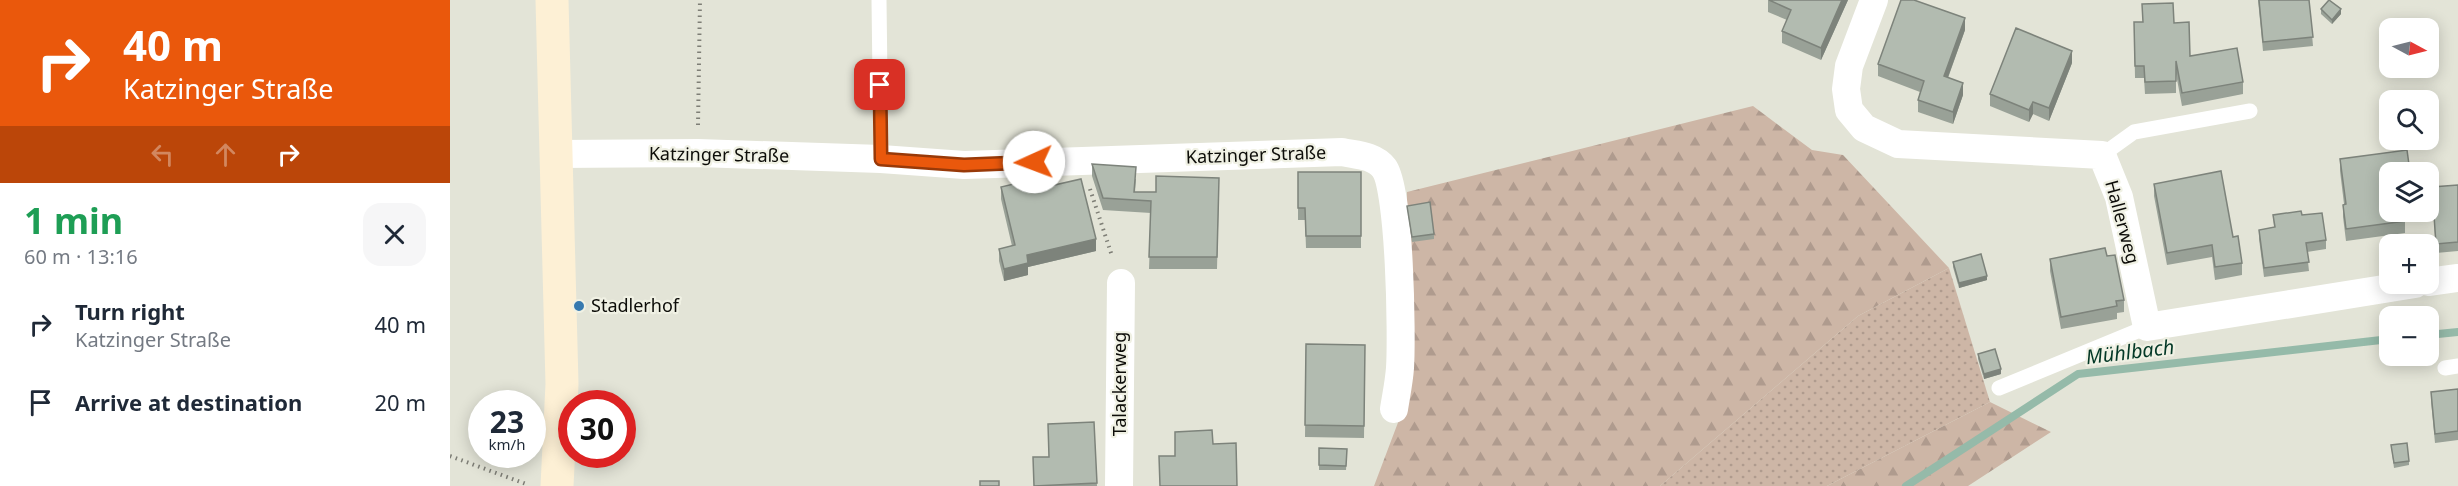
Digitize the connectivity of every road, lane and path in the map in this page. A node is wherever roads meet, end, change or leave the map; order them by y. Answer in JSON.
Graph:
{"nodes":[{"id":1,"x":552,"y":0,"type":"edge"},
{"id":2,"x":700,"y":0,"type":"edge"},
{"id":3,"x":879,"y":0,"type":"edge"},
{"id":4,"x":1874,"y":0,"type":"edge"},
{"id":5,"x":2250,"y":111,"type":"dead end"},
{"id":6,"x":698,"y":153,"type":"junction"},
{"id":7,"x":557,"y":154,"type":"junction"},
{"id":8,"x":2102,"y":155,"type":"junction"},
{"id":9,"x":881,"y":159,"type":"junction"},
{"id":10,"x":1081,"y":160,"type":"junction"},
{"id":11,"x":2458,"y":278,"type":"edge"},
{"id":12,"x":2439,"y":281,"type":"edge"},
{"id":13,"x":1121,"y":283,"type":"joint"},
{"id":14,"x":2379,"y":290,"type":"edge"},
{"id":15,"x":2147,"y":327,"type":"junction"},
{"id":16,"x":1999,"y":388,"type":"dead end"},
{"id":17,"x":1394,"y":410,"type":"dead end"},
{"id":18,"x":450,"y":456,"type":"edge"},
{"id":19,"x":532,"y":486,"type":"edge"},
{"id":20,"x":557,"y":486,"type":"edge"},
{"id":21,"x":1119,"y":486,"type":"edge"}],
"edges":[{"from":1,"to":7,"type":"street"},
{"from":2,"to":6,"type":"path"},
{"from":3,"to":9,"type":"lane"},
{"from":4,"to":8,"type":"street"},
{"from":5,"to":8,"type":"lane"},
{"from":6,"to":7,"type":"street","name":"Katzinger Straße"},
{"from":6,"to":9,"type":"street","name":"Katzinger Straße"},
{"from":7,"to":20,"type":"street"},
{"from":8,"to":15,"type":"street","name":"Hallerweg"},
{"from":9,"to":10,"type":"street","name":"Katzinger Straße"},
{"from":10,"to":13,"type":"path"},
{"from":10,"to":17,"type":"street","name":"Katzinger Straße"},
{"from":11,"to":12,"type":"street"},
{"from":13,"to":21,"type":"street","name":"Talackerweg"},
{"from":14,"to":15,"type":"street"},
{"from":15,"to":16,"type":"lane"},
{"from":18,"to":19,"type":"path"}]}
